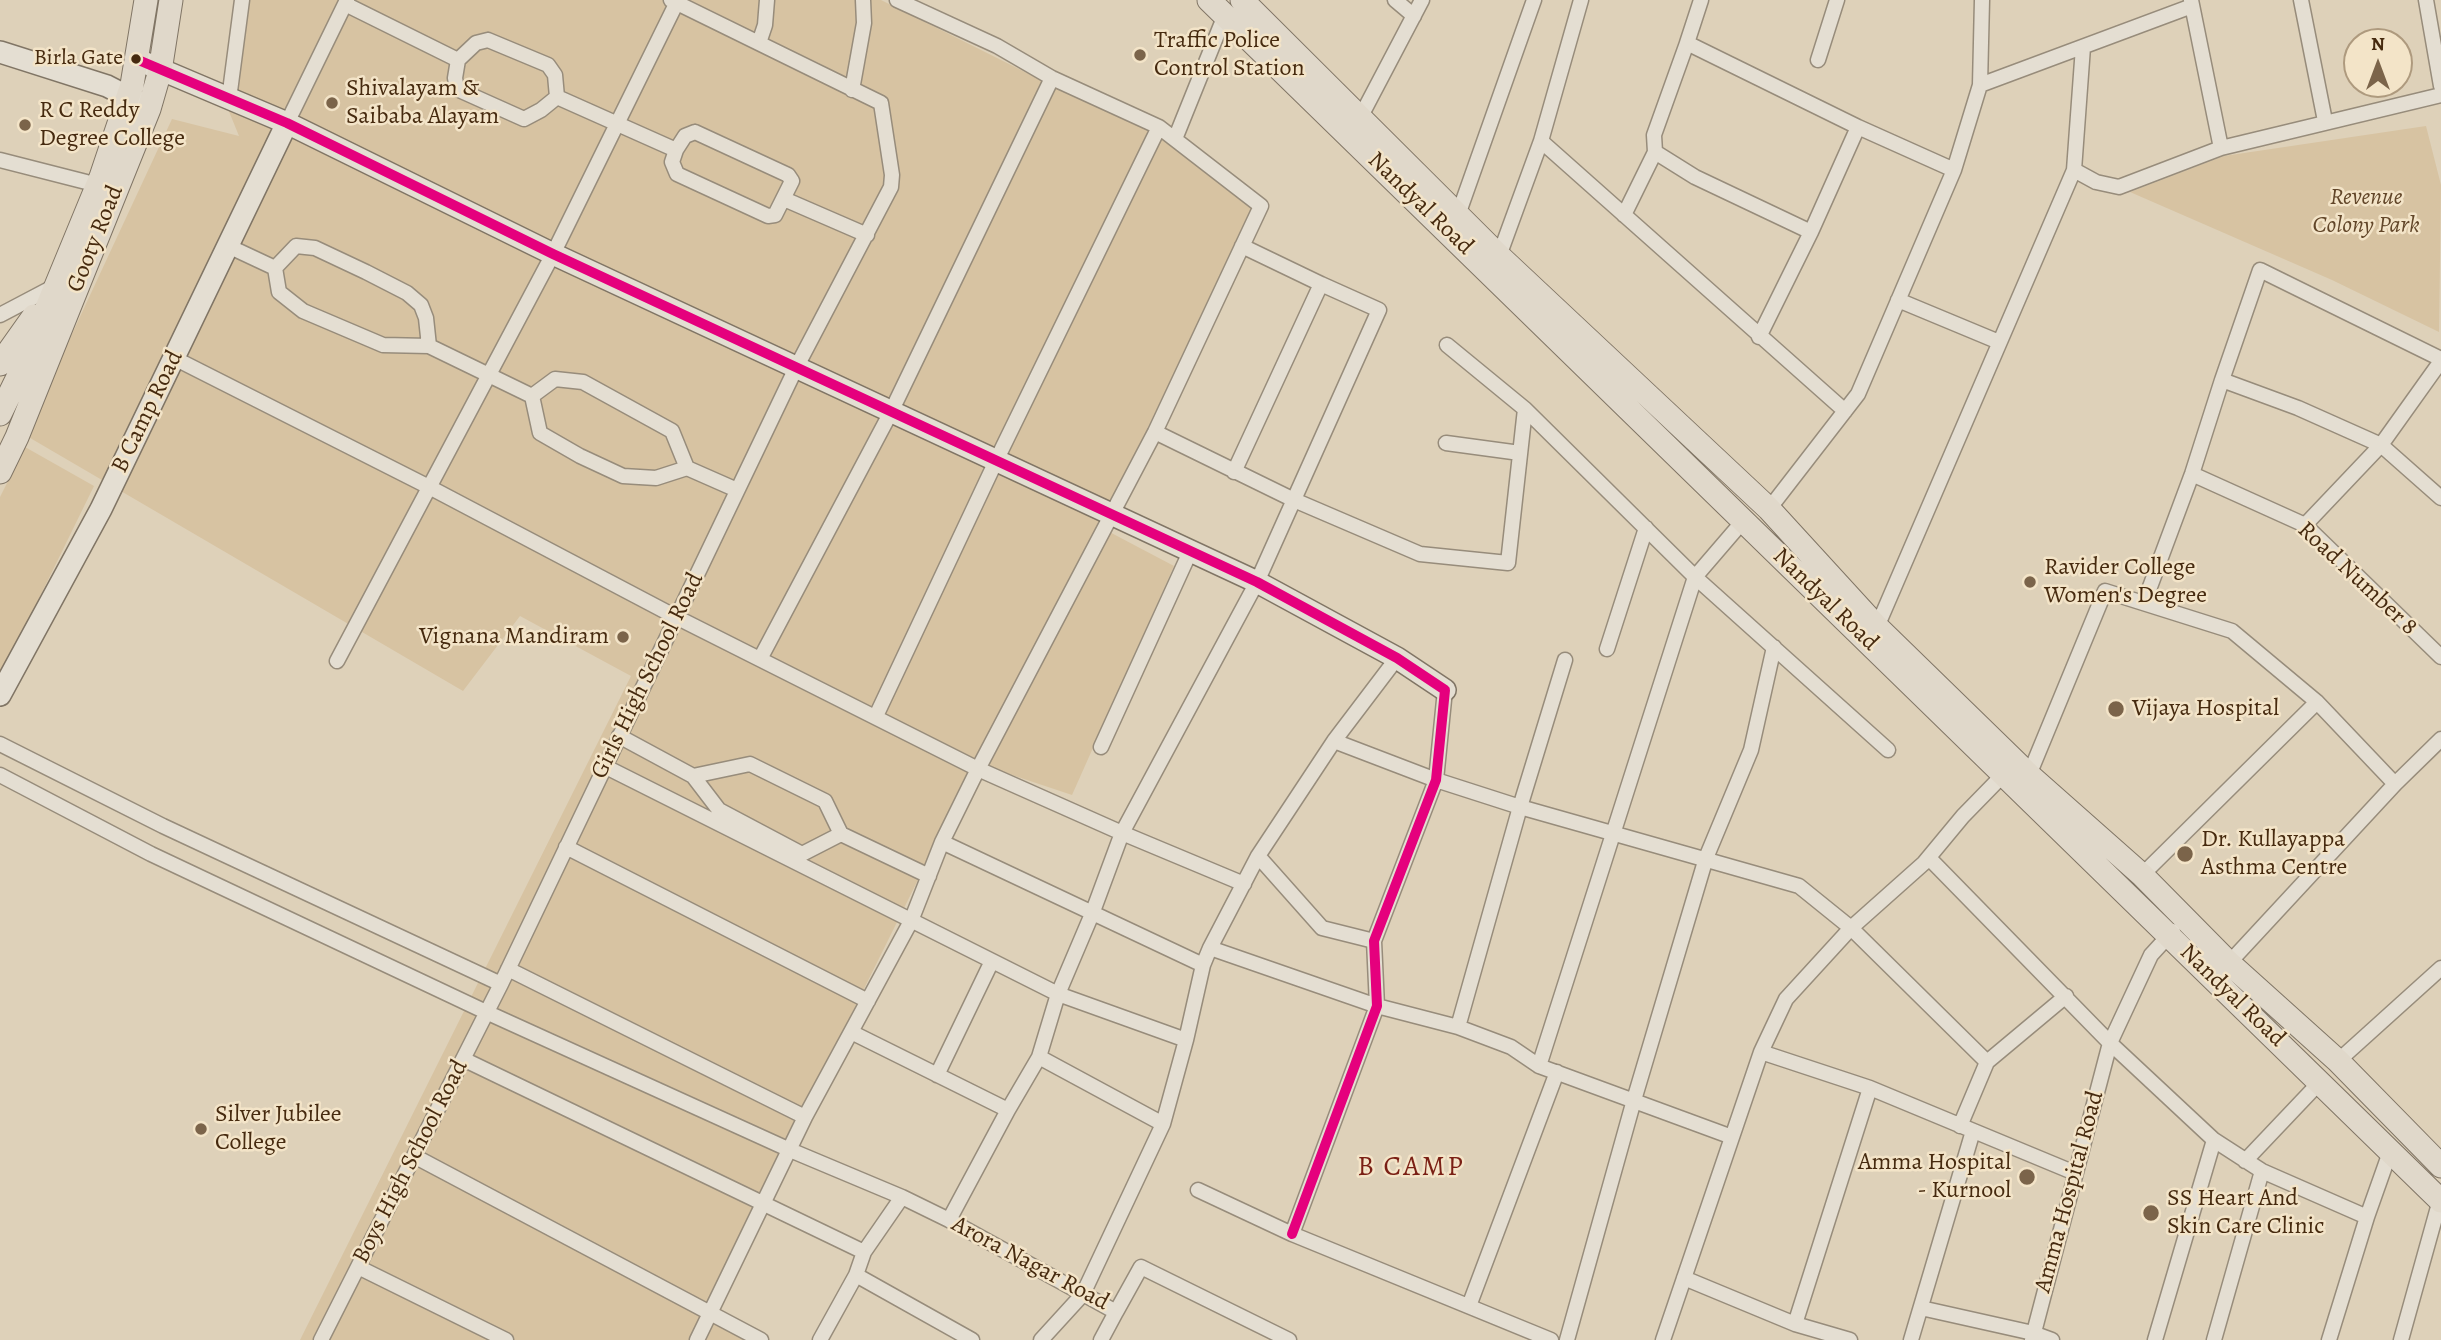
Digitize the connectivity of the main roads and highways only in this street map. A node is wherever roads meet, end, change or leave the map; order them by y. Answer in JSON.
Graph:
{"nodes":[{"id":1,"x":146,"y":0,"type":"edge"},
{"id":2,"x":172,"y":0,"type":"edge"},
{"id":3,"x":1242,"y":0,"type":"edge"},
{"id":4,"x":1217,"y":8,"type":"edge"},
{"id":5,"x":57,"y":285,"type":"junction"},
{"id":6,"x":0,"y":364,"type":"edge"},
{"id":7,"x":0,"y":414,"type":"edge"},
{"id":8,"x":0,"y":472,"type":"edge"},
{"id":9,"x":2441,"y":1166,"type":"edge"},
{"id":10,"x":2440,"y":1201,"type":"edge"}],
"edges":[{"from":1,"to":5,"type":"main road","name":"Gooty Road"},
{"from":2,"to":8,"type":"main road","name":"Gooty Road"},
{"from":3,"to":9,"type":"main road","name":"Nandyal Road"},
{"from":4,"to":10,"type":"main road","name":"Nandyal Road"},
{"from":5,"to":6,"type":"main road"},
{"from":5,"to":7,"type":"main road","name":"Gooty Road"}]}
